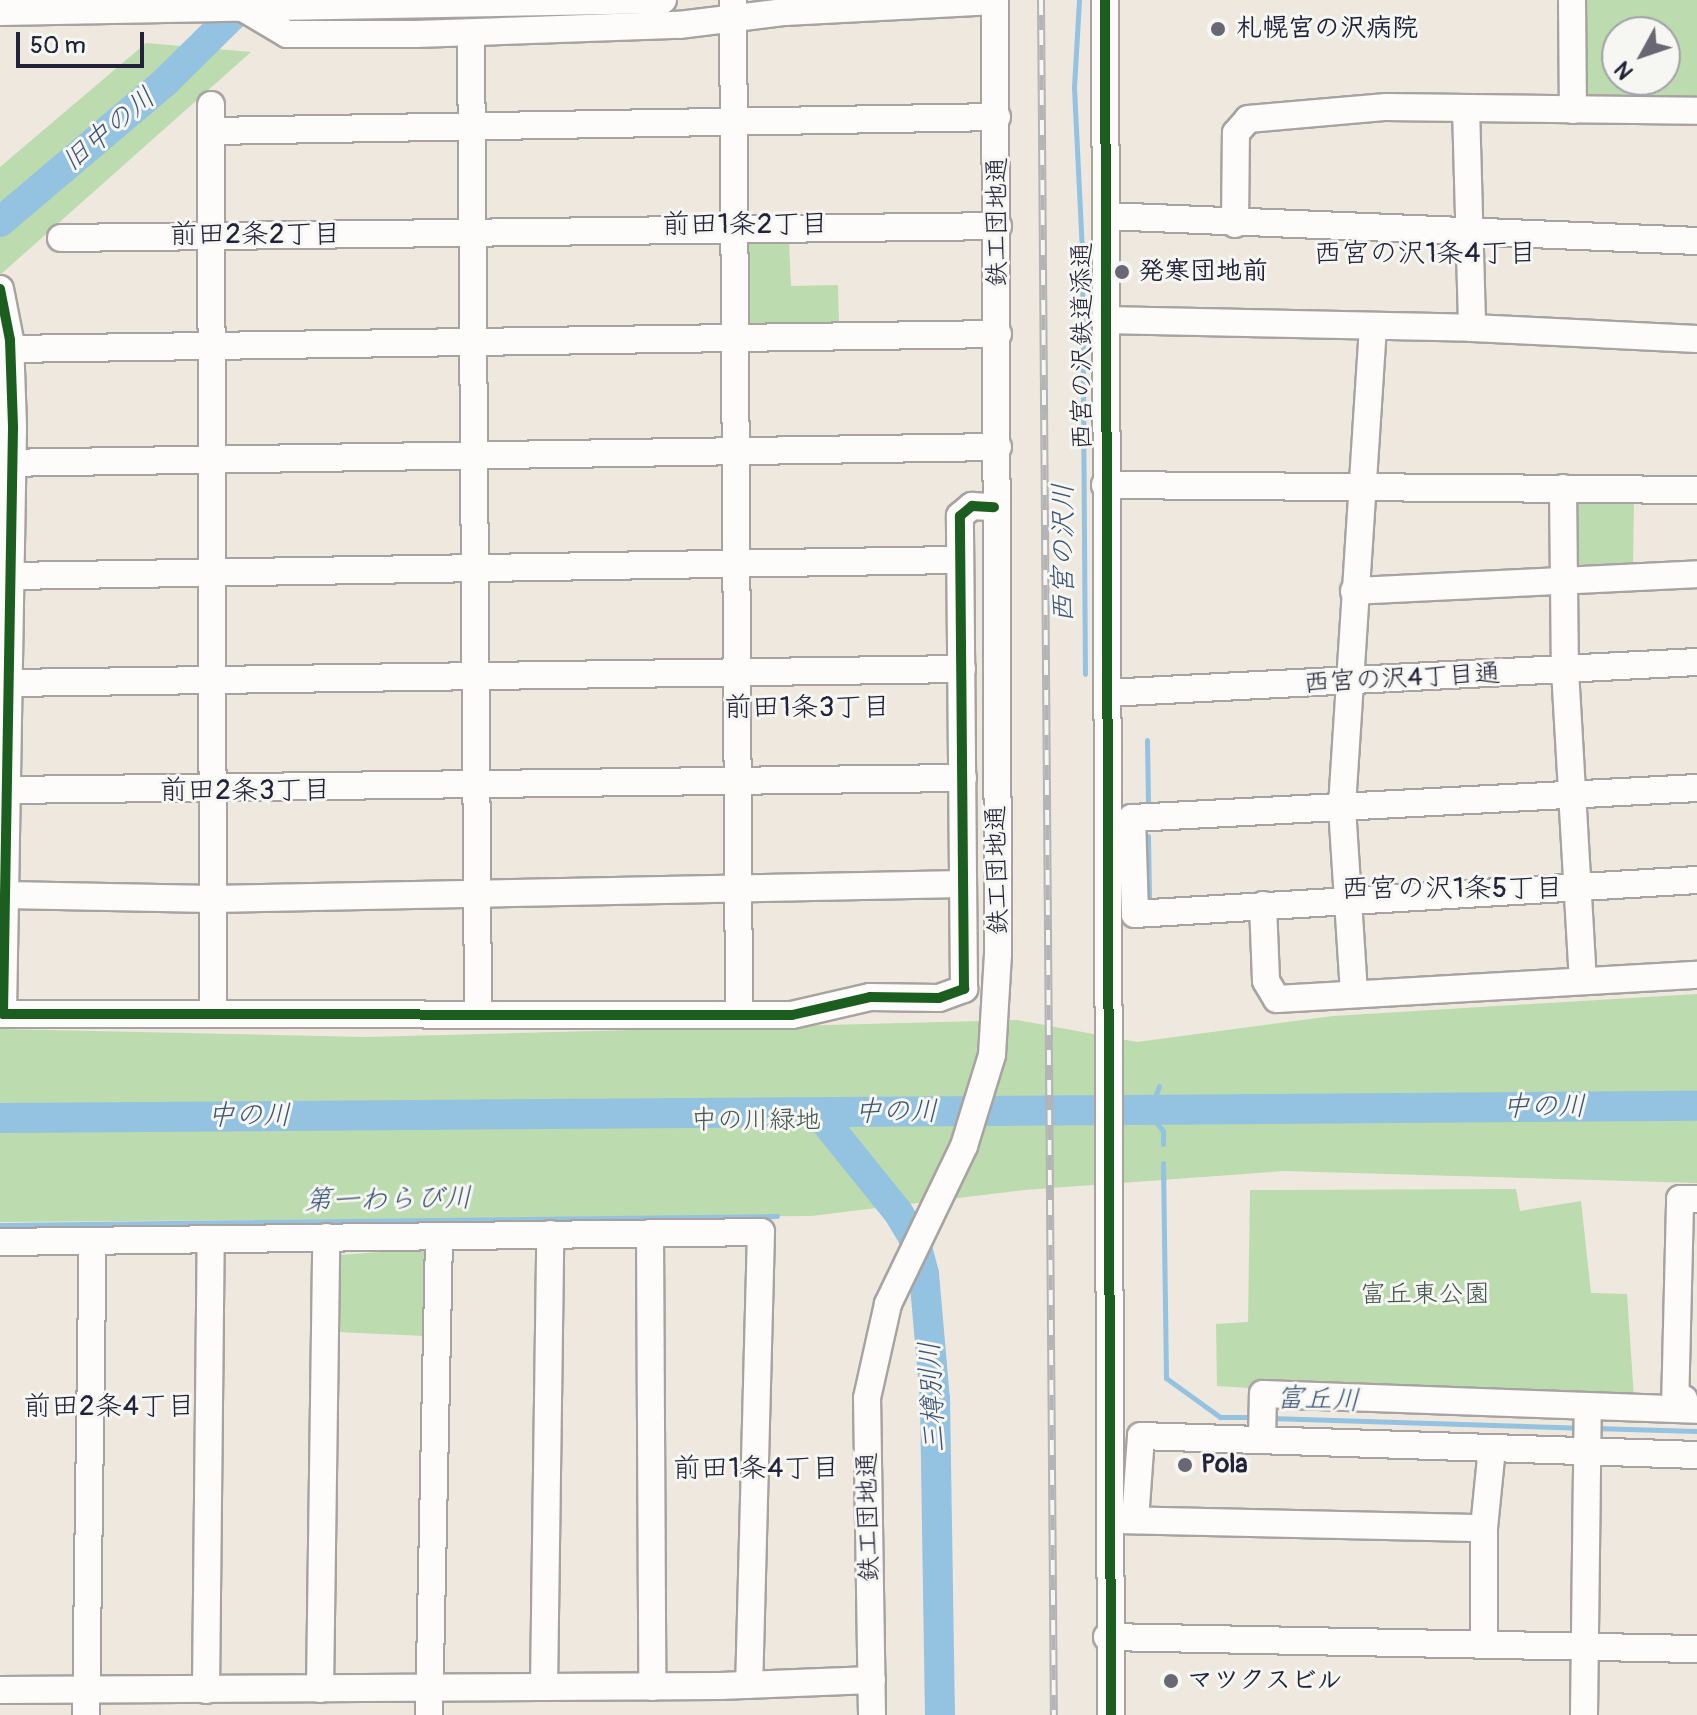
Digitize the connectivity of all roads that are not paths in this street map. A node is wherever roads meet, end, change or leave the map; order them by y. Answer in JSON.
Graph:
{"nodes":[{"id":1,"x":663,"y":0,"type":"edge"},
{"id":2,"x":1105,"y":0,"type":"edge"},
{"id":3,"x":1572,"y":0,"type":"edge"},
{"id":4,"x":995,"y":1,"type":"edge"},
{"id":5,"x":169,"y":5,"type":"edge"},
{"id":6,"x":252,"y":5,"type":"edge"},
{"id":7,"x":733,"y":9,"type":"edge"},
{"id":8,"x":0,"y":12,"type":"edge"},
{"id":9,"x":471,"y":33,"type":"junction"},
{"id":10,"x":1466,"y":108,"type":"junction"},
{"id":11,"x":1573,"y":110,"type":"junction"},
{"id":12,"x":1697,"y":111,"type":"edge"},
{"id":13,"x":997,"y":117,"type":"junction"},
{"id":14,"x":735,"y":119,"type":"junction"},
{"id":15,"x":473,"y":124,"type":"junction"},
{"id":16,"x":1106,"y":216,"type":"junction"},
{"id":17,"x":1235,"y":224,"type":"junction"},
{"id":18,"x":998,"y":226,"type":"junction"},
{"id":19,"x":736,"y":229,"type":"junction"},
{"id":20,"x":474,"y":233,"type":"junction"},
{"id":21,"x":1469,"y":233,"type":"junction"},
{"id":22,"x":211,"y":236,"type":"junction"},
{"id":23,"x":61,"y":238,"type":"dead end"},
{"id":24,"x":1697,"y":241,"type":"edge"},
{"id":25,"x":0,"y":289,"type":"edge"},
{"id":26,"x":1104,"y":320,"type":"junction"},
{"id":27,"x":1373,"y":327,"type":"junction"},
{"id":28,"x":1472,"y":328,"type":"junction"},
{"id":29,"x":998,"y":334,"type":"junction"},
{"id":30,"x":736,"y":335,"type":"junction"},
{"id":31,"x":475,"y":339,"type":"junction"},
{"id":32,"x":1697,"y":339,"type":"edge"},
{"id":33,"x":210,"y":346,"type":"junction"},
{"id":34,"x":10,"y":349,"type":"junction"},
{"id":35,"x":998,"y":447,"type":"junction"},
{"id":36,"x":737,"y":449,"type":"junction"},
{"id":37,"x":475,"y":454,"type":"junction"},
{"id":38,"x":209,"y":459,"type":"junction"},
{"id":39,"x":6,"y":463,"type":"edge"},
{"id":40,"x":1105,"y":485,"type":"junction"},
{"id":41,"x":1362,"y":487,"type":"junction"},
{"id":42,"x":1563,"y":488,"type":"junction"},
{"id":43,"x":1697,"y":490,"type":"edge"},
{"id":44,"x":994,"y":507,"type":"junction"},
{"id":45,"x":958,"y":560,"type":"junction"},
{"id":46,"x":736,"y":563,"type":"junction"},
{"id":47,"x":475,"y":570,"type":"junction"},
{"id":48,"x":1697,"y":574,"type":"edge"},
{"id":49,"x":210,"y":575,"type":"junction"},
{"id":50,"x":10,"y":576,"type":"junction"},
{"id":51,"x":1562,"y":580,"type":"junction"},
{"id":52,"x":1354,"y":591,"type":"junction"},
{"id":53,"x":1697,"y":662,"type":"edge"},
{"id":54,"x":962,"y":669,"type":"junction"},
{"id":55,"x":1565,"y":670,"type":"junction"},
{"id":56,"x":737,"y":673,"type":"junction"},
{"id":57,"x":476,"y":678,"type":"junction"},
{"id":58,"x":210,"y":680,"type":"junction"},
{"id":59,"x":1347,"y":682,"type":"junction"},
{"id":60,"x":8,"y":683,"type":"junction"},
{"id":61,"x":1107,"y":693,"type":"junction"},
{"id":62,"x":963,"y":778,"type":"junction"},
{"id":63,"x":737,"y":781,"type":"junction"},
{"id":64,"x":476,"y":784,"type":"junction"},
{"id":65,"x":1697,"y":788,"type":"edge"},
{"id":66,"x":211,"y":789,"type":"junction"},
{"id":67,"x":6,"y":790,"type":"junction"},
{"id":68,"x":1571,"y":794,"type":"junction"},
{"id":69,"x":1342,"y":806,"type":"junction"},
{"id":70,"x":3,"y":858,"type":"edge"},
{"id":71,"x":1697,"y":880,"type":"edge"},
{"id":72,"x":963,"y":884,"type":"junction"},
{"id":73,"x":1575,"y":886,"type":"junction"},
{"id":74,"x":738,"y":889,"type":"junction"},
{"id":75,"x":478,"y":891,"type":"junction"},
{"id":76,"x":5,"y":895,"type":"junction"},
{"id":77,"x":1348,"y":898,"type":"junction"},
{"id":78,"x":212,"y":899,"type":"junction"},
{"id":79,"x":1263,"y":905,"type":"junction"},
{"id":80,"x":2,"y":941,"type":"edge"},
{"id":81,"x":1697,"y":975,"type":"edge"},
{"id":82,"x":1583,"y":980,"type":"junction"},
{"id":83,"x":1354,"y":993,"type":"junction"},
{"id":84,"x":478,"y":1013,"type":"junction"},
{"id":85,"x":213,"y":1014,"type":"junction"},
{"id":86,"x":739,"y":1015,"type":"junction"},
{"id":87,"x":1697,"y":1199,"type":"edge"},
{"id":88,"x":650,"y":1233,"type":"junction"},
{"id":89,"x":550,"y":1234,"type":"junction"},
{"id":90,"x":439,"y":1236,"type":"junction"},
{"id":91,"x":326,"y":1237,"type":"junction"},
{"id":92,"x":211,"y":1239,"type":"junction"},
{"id":93,"x":93,"y":1241,"type":"junction"},
{"id":94,"x":0,"y":1242,"type":"edge"},
{"id":95,"x":1686,"y":1406,"type":"edge"},
{"id":96,"x":1587,"y":1411,"type":"junction"},
{"id":97,"x":1262,"y":1437,"type":"junction"},
{"id":98,"x":1492,"y":1448,"type":"junction"},
{"id":99,"x":1585,"y":1448,"type":"junction"},
{"id":100,"x":1697,"y":1455,"type":"edge"},
{"id":101,"x":1107,"y":1519,"type":"junction"},
{"id":102,"x":1135,"y":1520,"type":"junction"},
{"id":103,"x":1484,"y":1528,"type":"junction"},
{"id":104,"x":1107,"y":1637,"type":"junction"},
{"id":105,"x":1484,"y":1645,"type":"junction"},
{"id":106,"x":1583,"y":1647,"type":"junction"},
{"id":107,"x":1697,"y":1649,"type":"edge"},
{"id":108,"x":872,"y":1680,"type":"junction"},
{"id":109,"x":749,"y":1685,"type":"junction"},
{"id":110,"x":544,"y":1687,"type":"junction"},
{"id":111,"x":652,"y":1687,"type":"junction"},
{"id":112,"x":430,"y":1688,"type":"junction"},
{"id":113,"x":320,"y":1689,"type":"junction"},
{"id":114,"x":0,"y":1690,"type":"edge"},
{"id":115,"x":206,"y":1690,"type":"junction"},
{"id":116,"x":86,"y":1703,"type":"edge"},
{"id":117,"x":429,"y":1715,"type":"edge"},
{"id":118,"x":872,"y":1715,"type":"edge"},
{"id":119,"x":1111,"y":1715,"type":"edge"},
{"id":120,"x":1584,"y":1715,"type":"edge"}],
"edges":[{"from":1,"to":6,"type":"street"},
{"from":2,"to":16,"type":"street","name":"西宮の沢鉄道添通"},
{"from":3,"to":11,"type":"street"},
{"from":4,"to":7,"type":"street"},
{"from":4,"to":13,"type":"street","name":"鉄工団地通"},
{"from":5,"to":6,"type":"street"},
{"from":5,"to":8,"type":"street"},
{"from":6,"to":9,"type":"street"},
{"from":7,"to":9,"type":"street"},
{"from":7,"to":14,"type":"street"},
{"from":9,"to":15,"type":"street"},
{"from":10,"to":11,"type":"street"},
{"from":10,"to":17,"type":"street"},
{"from":10,"to":21,"type":"street"},
{"from":11,"to":12,"type":"street"},
{"from":13,"to":14,"type":"street"},
{"from":13,"to":18,"type":"street","name":"鉄工団地通"},
{"from":14,"to":15,"type":"street"},
{"from":14,"to":19,"type":"street"},
{"from":15,"to":20,"type":"street"},
{"from":15,"to":22,"type":"street"},
{"from":16,"to":17,"type":"street"},
{"from":16,"to":26,"type":"street","name":"西宮の沢鉄道添通"},
{"from":17,"to":21,"type":"street"},
{"from":18,"to":19,"type":"street"},
{"from":18,"to":29,"type":"street","name":"鉄工団地通"},
{"from":19,"to":20,"type":"street"},
{"from":19,"to":30,"type":"street"},
{"from":20,"to":22,"type":"street"},
{"from":20,"to":31,"type":"street"},
{"from":21,"to":24,"type":"street"},
{"from":21,"to":28,"type":"street"},
{"from":22,"to":23,"type":"street"},
{"from":22,"to":33,"type":"street"},
{"from":25,"to":34,"type":"street"},
{"from":26,"to":27,"type":"street"},
{"from":26,"to":40,"type":"street","name":"西宮の沢鉄道添通"},
{"from":27,"to":28,"type":"street"},
{"from":27,"to":41,"type":"street"},
{"from":28,"to":32,"type":"street"},
{"from":29,"to":30,"type":"street"},
{"from":29,"to":35,"type":"street","name":"鉄工団地通"},
{"from":30,"to":31,"type":"street"},
{"from":30,"to":36,"type":"street"},
{"from":31,"to":33,"type":"street"},
{"from":31,"to":37,"type":"street"},
{"from":33,"to":34,"type":"street"},
{"from":33,"to":38,"type":"street"},
{"from":34,"to":39,"type":"street"},
{"from":35,"to":36,"type":"street"},
{"from":35,"to":44,"type":"street","name":"鉄工団地通"},
{"from":36,"to":37,"type":"street"},
{"from":36,"to":46,"type":"street"},
{"from":37,"to":38,"type":"street"},
{"from":37,"to":47,"type":"street"},
{"from":38,"to":39,"type":"street"},
{"from":38,"to":49,"type":"street"},
{"from":39,"to":50,"type":"street"},
{"from":40,"to":41,"type":"street"},
{"from":40,"to":61,"type":"street","name":"西宮の沢鉄道添通"},
{"from":41,"to":42,"type":"street"},
{"from":41,"to":52,"type":"street"},
{"from":42,"to":43,"type":"street"},
{"from":42,"to":51,"type":"street"},
{"from":44,"to":45,"type":"street"},
{"from":44,"to":108,"type":"street","name":"鉄工団地通"},
{"from":45,"to":46,"type":"street"},
{"from":45,"to":54,"type":"street"},
{"from":46,"to":47,"type":"street"},
{"from":46,"to":56,"type":"street"},
{"from":47,"to":49,"type":"street"},
{"from":47,"to":57,"type":"street"},
{"from":48,"to":51,"type":"street"},
{"from":49,"to":50,"type":"street"},
{"from":49,"to":58,"type":"street"},
{"from":50,"to":60,"type":"street"},
{"from":51,"to":52,"type":"street"},
{"from":51,"to":55,"type":"street"},
{"from":52,"to":59,"type":"street"},
{"from":53,"to":55,"type":"street","name":"西宮の沢4丁目通"},
{"from":54,"to":56,"type":"street"},
{"from":54,"to":62,"type":"street"},
{"from":55,"to":59,"type":"street","name":"西宮の沢4丁目通"},
{"from":55,"to":68,"type":"street"},
{"from":56,"to":57,"type":"street"},
{"from":56,"to":63,"type":"street"},
{"from":57,"to":58,"type":"street"},
{"from":57,"to":64,"type":"street"},
{"from":58,"to":60,"type":"street"},
{"from":58,"to":66,"type":"street"},
{"from":59,"to":61,"type":"street","name":"西宮の沢4丁目通"},
{"from":59,"to":69,"type":"street"},
{"from":60,"to":67,"type":"street"},
{"from":61,"to":101,"type":"street","name":"西宮の沢鉄道添通"},
{"from":62,"to":63,"type":"street"},
{"from":62,"to":72,"type":"street"},
{"from":63,"to":64,"type":"street"},
{"from":63,"to":74,"type":"street"},
{"from":64,"to":66,"type":"street"},
{"from":64,"to":75,"type":"street"},
{"from":65,"to":68,"type":"street"},
{"from":66,"to":67,"type":"street"},
{"from":66,"to":78,"type":"street"},
{"from":67,"to":70,"type":"street"},
{"from":68,"to":69,"type":"street"},
{"from":68,"to":73,"type":"street"},
{"from":69,"to":77,"type":"street"},
{"from":69,"to":79,"type":"street"},
{"from":70,"to":76,"type":"street"},
{"from":71,"to":73,"type":"street"},
{"from":72,"to":74,"type":"street"},
{"from":72,"to":86,"type":"street"},
{"from":73,"to":77,"type":"street"},
{"from":73,"to":82,"type":"street"},
{"from":74,"to":75,"type":"street"},
{"from":74,"to":86,"type":"street"},
{"from":75,"to":78,"type":"street"},
{"from":75,"to":84,"type":"street"},
{"from":76,"to":78,"type":"street"},
{"from":76,"to":80,"type":"street"},
{"from":77,"to":79,"type":"street"},
{"from":77,"to":83,"type":"street"},
{"from":78,"to":85,"type":"street"},
{"from":79,"to":83,"type":"street"},
{"from":80,"to":85,"type":"street"},
{"from":81,"to":82,"type":"street"},
{"from":82,"to":83,"type":"street"},
{"from":84,"to":85,"type":"street"},
{"from":84,"to":86,"type":"street"},
{"from":87,"to":95,"type":"street"},
{"from":88,"to":89,"type":"street"},
{"from":88,"to":109,"type":"street"},
{"from":88,"to":111,"type":"street"},
{"from":89,"to":90,"type":"street"},
{"from":89,"to":110,"type":"street"},
{"from":90,"to":91,"type":"street"},
{"from":90,"to":112,"type":"street"},
{"from":91,"to":92,"type":"street"},
{"from":91,"to":113,"type":"street"},
{"from":92,"to":93,"type":"street"},
{"from":92,"to":115,"type":"street"},
{"from":93,"to":94,"type":"street"},
{"from":93,"to":116,"type":"street"},
{"from":95,"to":96,"type":"street"},
{"from":96,"to":97,"type":"street"},
{"from":96,"to":99,"type":"street"},
{"from":97,"to":98,"type":"street"},
{"from":97,"to":102,"type":"street"},
{"from":98,"to":99,"type":"street"},
{"from":98,"to":103,"type":"street"},
{"from":99,"to":100,"type":"street"},
{"from":99,"to":106,"type":"street"},
{"from":101,"to":102,"type":"street"},
{"from":101,"to":104,"type":"street","name":"西宮の沢鉄道添通"},
{"from":102,"to":103,"type":"street"},
{"from":103,"to":105,"type":"street"},
{"from":104,"to":105,"type":"street"},
{"from":104,"to":119,"type":"street","name":"西宮の沢鉄道添通"},
{"from":105,"to":106,"type":"street"},
{"from":106,"to":107,"type":"street"},
{"from":106,"to":120,"type":"street"},
{"from":108,"to":109,"type":"street"},
{"from":108,"to":118,"type":"street","name":"鉄工団地通"},
{"from":109,"to":111,"type":"street"},
{"from":110,"to":111,"type":"street"},
{"from":110,"to":112,"type":"street"},
{"from":112,"to":113,"type":"street"},
{"from":112,"to":117,"type":"street"},
{"from":113,"to":115,"type":"street"},
{"from":114,"to":116,"type":"street"},
{"from":115,"to":116,"type":"street"}]}
